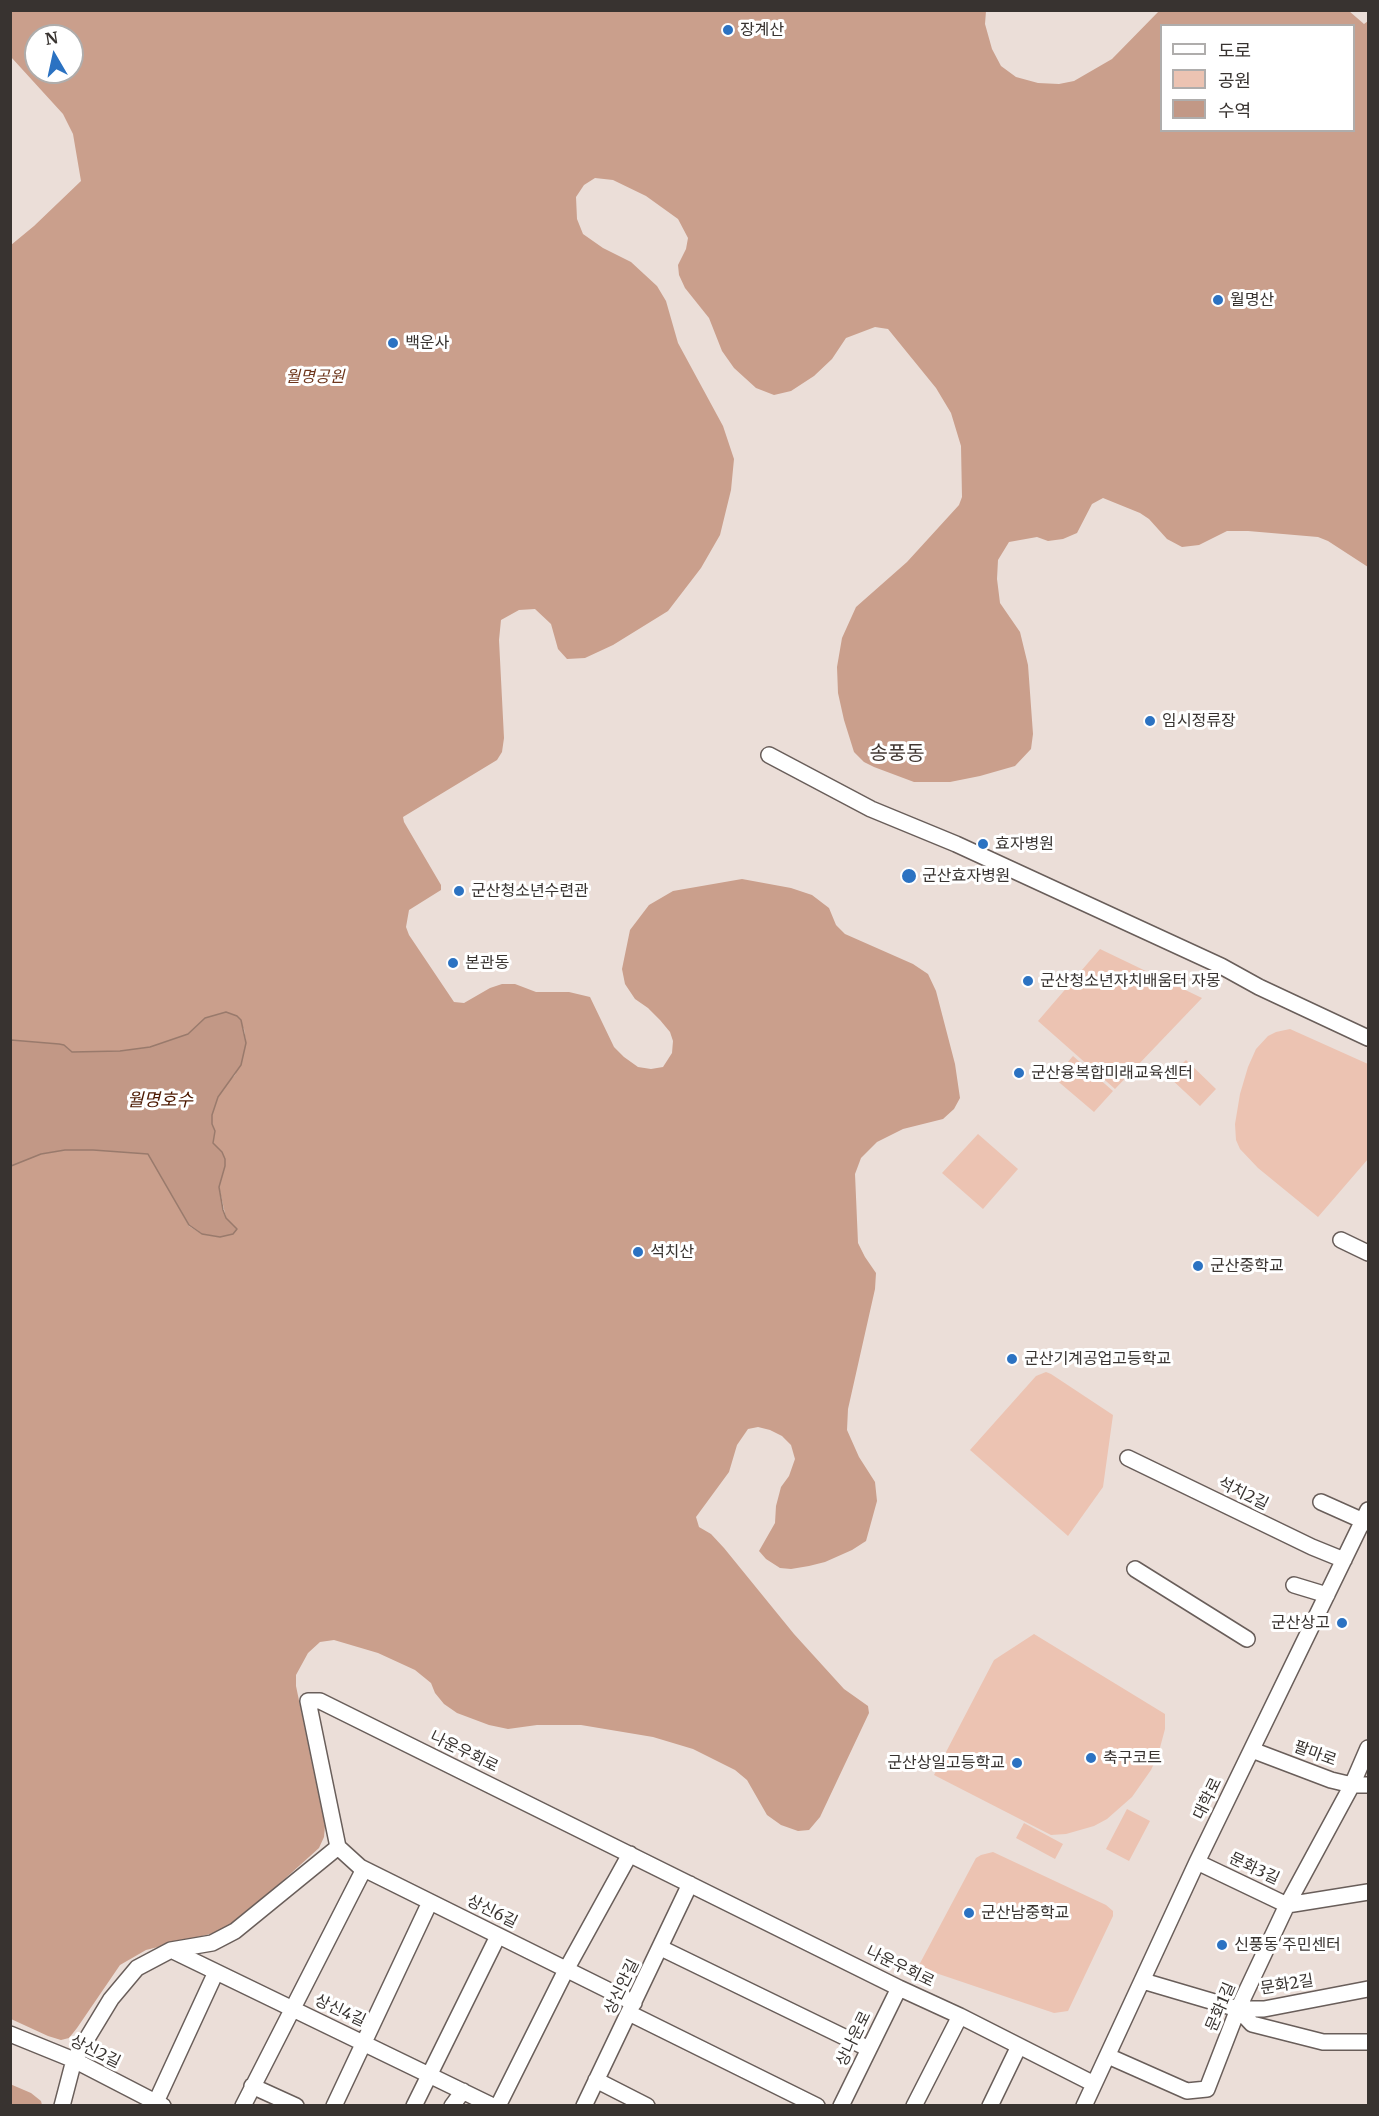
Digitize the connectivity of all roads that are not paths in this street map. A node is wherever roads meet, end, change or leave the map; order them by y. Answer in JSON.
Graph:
{"nodes":[{"id":1,"x":769,"y":755,"type":"dead end"},
{"id":2,"x":1368,"y":1038,"type":"edge"},
{"id":3,"x":1341,"y":1240,"type":"dead end"},
{"id":4,"x":1368,"y":1253,"type":"edge"},
{"id":5,"x":1128,"y":1458,"type":"dead end"},
{"id":6,"x":1321,"y":1502,"type":"dead end"},
{"id":7,"x":1367,"y":1518,"type":"edge"},
{"id":8,"x":1344,"y":1560,"type":"junction"},
{"id":9,"x":1135,"y":1569,"type":"dead end"},
{"id":10,"x":1294,"y":1584,"type":"dead end"},
{"id":11,"x":1327,"y":1595,"type":"junction"},
{"id":12,"x":1247,"y":1640,"type":"dead end"},
{"id":13,"x":1368,"y":1748,"type":"edge"},
{"id":14,"x":1252,"y":1750,"type":"junction"},
{"id":15,"x":1352,"y":1785,"type":"junction"},
{"id":16,"x":1368,"y":1785,"type":"edge"},
{"id":17,"x":338,"y":1847,"type":"junction"},
{"id":18,"x":630,"y":1854,"type":"junction"},
{"id":19,"x":1197,"y":1862,"type":"junction"},
{"id":20,"x":364,"y":1869,"type":"junction"},
{"id":21,"x":690,"y":1884,"type":"junction"},
{"id":22,"x":1368,"y":1892,"type":"edge"},
{"id":23,"x":430,"y":1902,"type":"junction"},
{"id":24,"x":1287,"y":1905,"type":"junction"},
{"id":25,"x":498,"y":1936,"type":"junction"},
{"id":26,"x":661,"y":1948,"type":"junction"},
{"id":27,"x":171,"y":1950,"type":"junction"},
{"id":28,"x":566,"y":1970,"type":"junction"},
{"id":29,"x":216,"y":1972,"type":"junction"},
{"id":30,"x":1143,"y":1981,"type":"junction"},
{"id":31,"x":899,"y":1988,"type":"junction"},
{"id":32,"x":1368,"y":1989,"type":"edge"},
{"id":33,"x":292,"y":2008,"type":"junction"},
{"id":34,"x":632,"y":2008,"type":"junction"},
{"id":35,"x":1238,"y":2010,"type":"junction"},
{"id":36,"x":960,"y":2016,"type":"junction"},
{"id":37,"x":10,"y":2034,"type":"edge"},
{"id":38,"x":363,"y":2042,"type":"junction"},
{"id":39,"x":1368,"y":2042,"type":"edge"},
{"id":40,"x":1019,"y":2046,"type":"junction"},
{"id":41,"x":869,"y":2049,"type":"junction"},
{"id":42,"x":1108,"y":2056,"type":"junction"},
{"id":43,"x":74,"y":2060,"type":"junction"},
{"id":44,"x":431,"y":2075,"type":"junction"},
{"id":45,"x":596,"y":2080,"type":"junction"},
{"id":46,"x":1094,"y":2084,"type":"junction"},
{"id":47,"x":252,"y":2086,"type":"junction"},
{"id":48,"x":463,"y":2091,"type":"junction"},
{"id":49,"x":160,"y":2104,"type":"edge"},
{"id":50,"x":62,"y":2106,"type":"edge"},
{"id":51,"x":243,"y":2106,"type":"edge"},
{"id":52,"x":296,"y":2106,"type":"edge"},
{"id":53,"x":334,"y":2106,"type":"edge"},
{"id":54,"x":414,"y":2106,"type":"edge"},
{"id":55,"x":452,"y":2106,"type":"edge"},
{"id":56,"x":495,"y":2106,"type":"edge"},
{"id":57,"x":584,"y":2106,"type":"edge"},
{"id":58,"x":647,"y":2106,"type":"edge"},
{"id":59,"x":817,"y":2106,"type":"edge"},
{"id":60,"x":841,"y":2106,"type":"edge"},
{"id":61,"x":914,"y":2106,"type":"edge"},
{"id":62,"x":990,"y":2106,"type":"edge"},
{"id":63,"x":1084,"y":2106,"type":"edge"}],
"edges":[{"from":1,"to":2,"type":"street"},
{"from":3,"to":4,"type":"street"},
{"from":5,"to":8,"type":"street","name":"석치2길"},
{"from":6,"to":7,"type":"street"},
{"from":7,"to":8,"type":"street","name":"대학로"},
{"from":8,"to":11,"type":"street","name":"대학로"},
{"from":9,"to":12,"type":"street"},
{"from":10,"to":11,"type":"street"},
{"from":11,"to":14,"type":"street","name":"대학로"},
{"from":13,"to":15,"type":"street","name":"문화1길"},
{"from":14,"to":15,"type":"street","name":"팔마로"},
{"from":14,"to":19,"type":"street","name":"대학로"},
{"from":15,"to":16,"type":"street","name":"팔마로"},
{"from":15,"to":24,"type":"street","name":"문화1길"},
{"from":17,"to":18,"type":"street","name":"나운우회로"},
{"from":17,"to":20,"type":"street","name":"상신6길"},
{"from":17,"to":27,"type":"street"},
{"from":18,"to":21,"type":"street","name":"나운우회로"},
{"from":18,"to":28,"type":"street"},
{"from":19,"to":24,"type":"street","name":"문화3길"},
{"from":19,"to":30,"type":"street","name":"대학로"},
{"from":20,"to":23,"type":"street","name":"상신6길"},
{"from":20,"to":33,"type":"street"},
{"from":21,"to":26,"type":"street","name":"상신안길"},
{"from":21,"to":31,"type":"street","name":"나운우회로"},
{"from":22,"to":24,"type":"street","name":"문화3길"},
{"from":23,"to":25,"type":"street","name":"상신6길"},
{"from":23,"to":38,"type":"street"},
{"from":24,"to":35,"type":"street","name":"문화1길"},
{"from":25,"to":28,"type":"street","name":"상신6길"},
{"from":25,"to":44,"type":"street"},
{"from":26,"to":34,"type":"street","name":"상신안길"},
{"from":26,"to":41,"type":"street"},
{"from":27,"to":29,"type":"street","name":"상신4길"},
{"from":27,"to":43,"type":"street"},
{"from":28,"to":34,"type":"street","name":"상신6길"},
{"from":28,"to":56,"type":"street"},
{"from":29,"to":33,"type":"street","name":"상신4길"},
{"from":29,"to":49,"type":"street"},
{"from":30,"to":35,"type":"street","name":"문화2길"},
{"from":30,"to":42,"type":"street","name":"대학로"},
{"from":31,"to":36,"type":"street","name":"나운우회로"},
{"from":31,"to":41,"type":"street","name":"상나운로"},
{"from":32,"to":35,"type":"street","name":"문화2길"},
{"from":33,"to":38,"type":"street","name":"상신4길"},
{"from":33,"to":47,"type":"street"},
{"from":34,"to":45,"type":"street","name":"상신안길"},
{"from":34,"to":59,"type":"street","name":"상신6길"},
{"from":35,"to":39,"type":"street"},
{"from":35,"to":42,"type":"street","name":"문화1길"},
{"from":36,"to":40,"type":"street","name":"나운우회로"},
{"from":36,"to":61,"type":"street"},
{"from":37,"to":43,"type":"street","name":"상신2길"},
{"from":38,"to":44,"type":"street","name":"상신4길"},
{"from":38,"to":53,"type":"street"},
{"from":40,"to":46,"type":"street","name":"나운우회로"},
{"from":40,"to":62,"type":"street"},
{"from":41,"to":60,"type":"street","name":"상나운로"},
{"from":42,"to":46,"type":"street","name":"대학로"},
{"from":43,"to":49,"type":"street","name":"상신2길"},
{"from":43,"to":50,"type":"street"},
{"from":44,"to":48,"type":"street","name":"상신4길"},
{"from":44,"to":54,"type":"street"},
{"from":45,"to":57,"type":"street","name":"상신안길"},
{"from":45,"to":58,"type":"street"},
{"from":46,"to":63,"type":"street","name":"대학로"},
{"from":47,"to":51,"type":"street"},
{"from":47,"to":52,"type":"street"},
{"from":48,"to":55,"type":"street"},
{"from":48,"to":56,"type":"street","name":"상신4길"}]}
